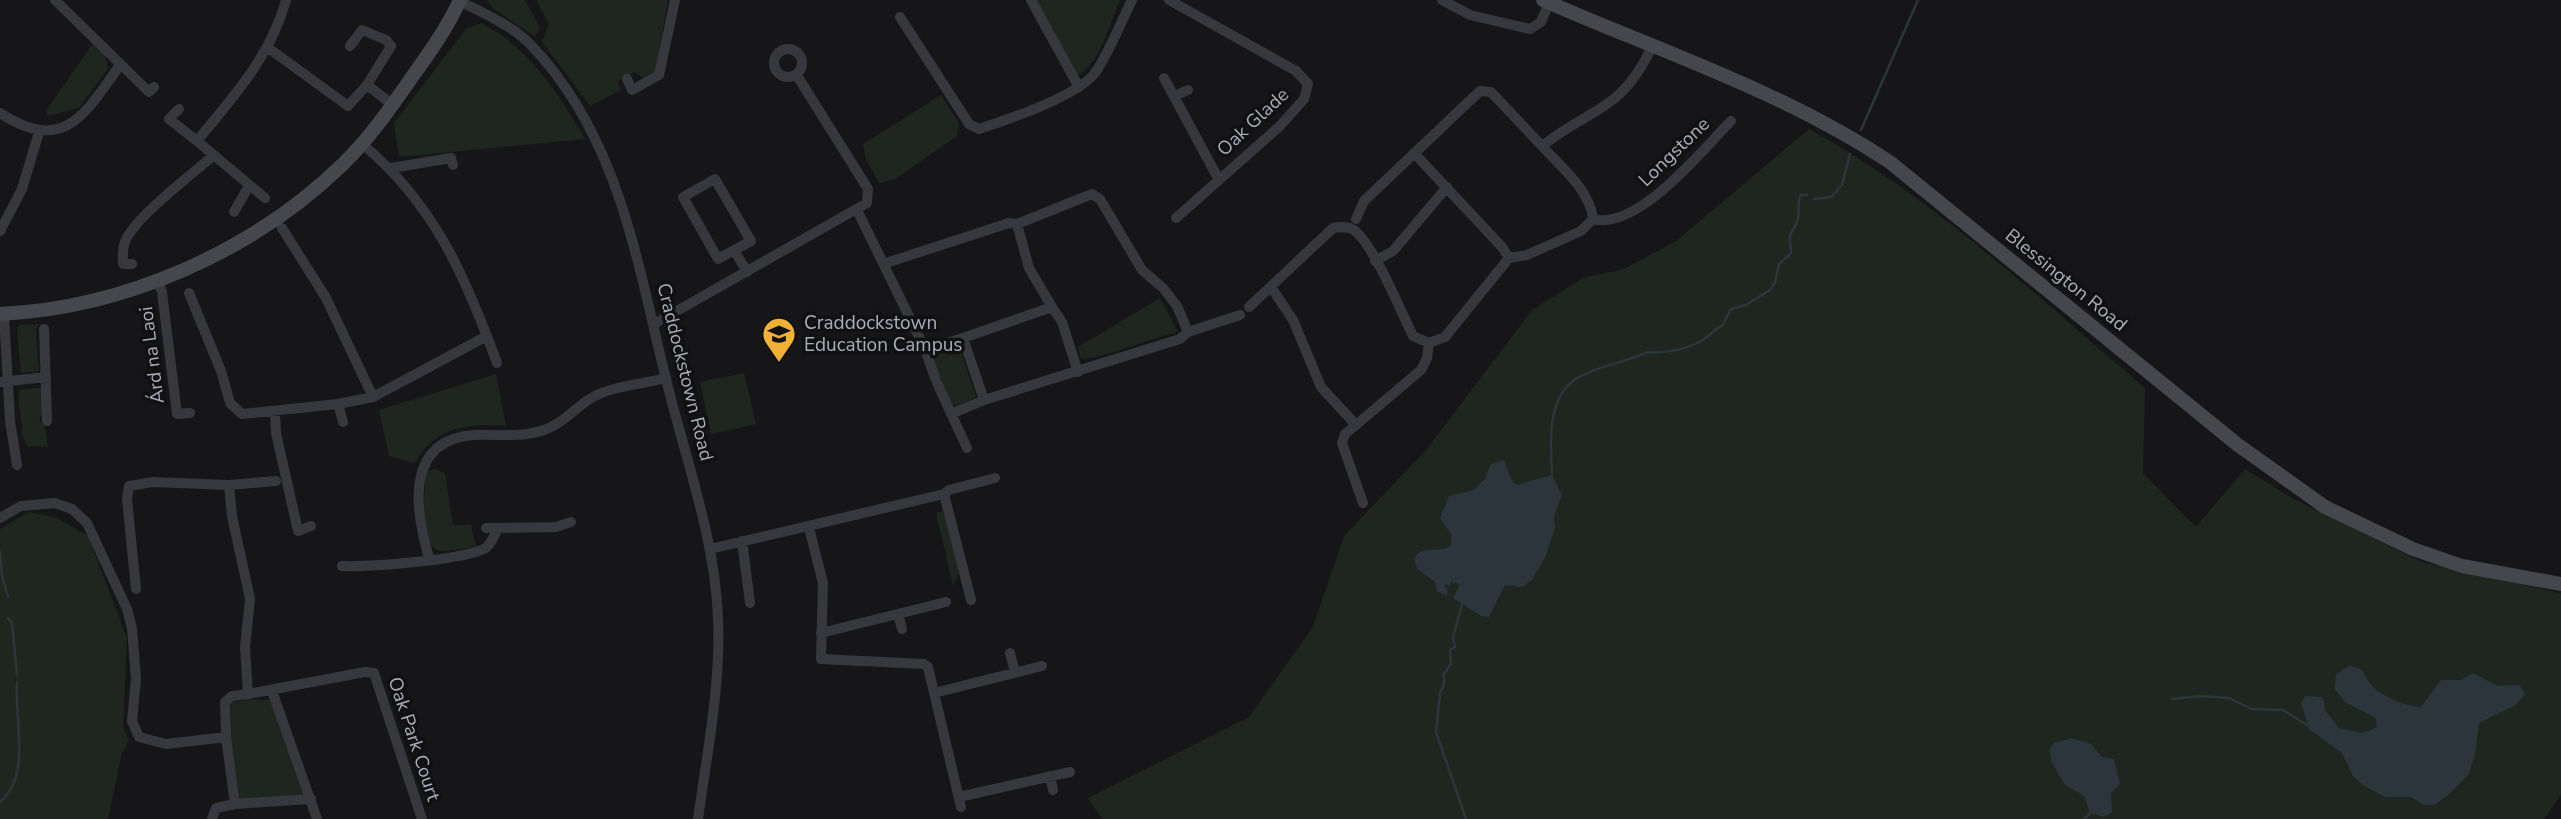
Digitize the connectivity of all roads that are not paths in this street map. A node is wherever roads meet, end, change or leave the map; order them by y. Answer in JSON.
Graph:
{"nodes":[{"id":1,"x":55,"y":0,"type":"edge"},
{"id":2,"x":286,"y":0,"type":"edge"},
{"id":3,"x":459,"y":0,"type":"edge"},
{"id":4,"x":675,"y":0,"type":"edge"},
{"id":5,"x":1031,"y":0,"type":"edge"},
{"id":6,"x":1132,"y":0,"type":"edge"},
{"id":7,"x":1169,"y":0,"type":"edge"},
{"id":8,"x":1441,"y":0,"type":"edge"},
{"id":9,"x":1546,"y":1,"type":"edge"},
{"id":10,"x":900,"y":17,"type":"dead end"},
{"id":11,"x":350,"y":46,"type":"dead end"},
{"id":12,"x":267,"y":47,"type":"junction"},
{"id":13,"x":1652,"y":47,"type":"junction"},
{"id":14,"x":120,"y":65,"type":"junction"},
{"id":15,"x":796,"y":74,"type":"dead end"},
{"id":16,"x":1164,"y":78,"type":"dead end"},
{"id":17,"x":626,"y":79,"type":"dead end"},
{"id":18,"x":367,"y":85,"type":"junction"},
{"id":19,"x":154,"y":87,"type":"dead end"},
{"id":20,"x":1079,"y":87,"type":"junction"},
{"id":21,"x":1188,"y":90,"type":"dead end"},
{"id":22,"x":1174,"y":96,"type":"junction"},
{"id":23,"x":393,"y":105,"type":"junction"},
{"id":24,"x":179,"y":109,"type":"dead end"},
{"id":25,"x":0,"y":113,"type":"edge"},
{"id":26,"x":1731,"y":121,"type":"dead end"},
{"id":27,"x":39,"y":132,"type":"junction"},
{"id":28,"x":197,"y":141,"type":"junction"},
{"id":29,"x":362,"y":144,"type":"junction"},
{"id":30,"x":1542,"y":146,"type":"junction"},
{"id":31,"x":1414,"y":153,"type":"junction"},
{"id":32,"x":213,"y":156,"type":"junction"},
{"id":33,"x":452,"y":161,"type":"dead end"},
{"id":34,"x":391,"y":168,"type":"junction"},
{"id":35,"x":1218,"y":178,"type":"junction"},
{"id":36,"x":249,"y":186,"type":"junction"},
{"id":37,"x":1447,"y":187,"type":"junction"},
{"id":38,"x":265,"y":198,"type":"dead end"},
{"id":39,"x":857,"y":210,"type":"junction"},
{"id":40,"x":234,"y":212,"type":"dead end"},
{"id":41,"x":1176,"y":218,"type":"dead end"},
{"id":42,"x":1356,"y":219,"type":"dead end"},
{"id":43,"x":1592,"y":219,"type":"junction"},
{"id":44,"x":1017,"y":224,"type":"junction"},
{"id":45,"x":282,"y":228,"type":"dead end"},
{"id":46,"x":0,"y":231,"type":"edge"},
{"id":47,"x":734,"y":250,"type":"junction"},
{"id":48,"x":1509,"y":258,"type":"junction"},
{"id":49,"x":1375,"y":261,"type":"junction"},
{"id":50,"x":132,"y":264,"type":"dead end"},
{"id":51,"x":883,"y":264,"type":"junction"},
{"id":52,"x":747,"y":272,"type":"junction"},
{"id":53,"x":157,"y":280,"type":"junction"},
{"id":54,"x":1272,"y":287,"type":"junction"},
{"id":55,"x":188,"y":293,"type":"dead end"},
{"id":56,"x":1052,"y":307,"type":"junction"},
{"id":57,"x":1249,"y":307,"type":"dead end"},
{"id":58,"x":2,"y":314,"type":"edge"},
{"id":59,"x":1240,"y":315,"type":"dead end"},
{"id":60,"x":654,"y":324,"type":"junction"},
{"id":61,"x":44,"y":330,"type":"dead end"},
{"id":62,"x":1188,"y":332,"type":"junction"},
{"id":63,"x":487,"y":336,"type":"junction"},
{"id":64,"x":963,"y":338,"type":"junction"},
{"id":65,"x":1429,"y":343,"type":"junction"},
{"id":66,"x":925,"y":349,"type":"junction"},
{"id":67,"x":497,"y":363,"type":"dead end"},
{"id":68,"x":1078,"y":372,"type":"junction"},
{"id":69,"x":46,"y":377,"type":"junction"},
{"id":70,"x":666,"y":378,"type":"junction"},
{"id":71,"x":4,"y":382,"type":"edge"},
{"id":72,"x":373,"y":397,"type":"junction"},
{"id":73,"x":984,"y":400,"type":"junction"},
{"id":74,"x":338,"y":404,"type":"junction"},
{"id":75,"x":275,"y":411,"type":"junction"},
{"id":76,"x":190,"y":413,"type":"dead end"},
{"id":77,"x":951,"y":414,"type":"junction"},
{"id":78,"x":47,"y":421,"type":"dead end"},
{"id":79,"x":343,"y":422,"type":"dead end"},
{"id":80,"x":1356,"y":425,"type":"junction"},
{"id":81,"x":967,"y":448,"type":"dead end"},
{"id":82,"x":17,"y":466,"type":"dead end"},
{"id":83,"x":995,"y":478,"type":"dead end"},
{"id":84,"x":276,"y":481,"type":"dead end"},
{"id":85,"x":229,"y":485,"type":"junction"},
{"id":86,"x":944,"y":494,"type":"junction"},
{"id":87,"x":1363,"y":503,"type":"dead end"},
{"id":88,"x":0,"y":518,"type":"edge"},
{"id":89,"x":571,"y":522,"type":"dead end"},
{"id":90,"x":311,"y":526,"type":"dead end"},
{"id":91,"x":486,"y":528,"type":"dead end"},
{"id":92,"x":498,"y":528,"type":"junction"},
{"id":93,"x":809,"y":528,"type":"junction"},
{"id":94,"x":742,"y":541,"type":"junction"},
{"id":95,"x":710,"y":549,"type":"junction"},
{"id":96,"x":429,"y":558,"type":"junction"},
{"id":97,"x":342,"y":566,"type":"dead end"},
{"id":98,"x":2561,"y":584,"type":"edge"},
{"id":99,"x":136,"y":589,"type":"dead end"},
{"id":100,"x":971,"y":600,"type":"dead end"},
{"id":101,"x":946,"y":602,"type":"dead end"},
{"id":102,"x":750,"y":603,"type":"dead end"},
{"id":103,"x":898,"y":614,"type":"junction"},
{"id":104,"x":902,"y":629,"type":"dead end"},
{"id":105,"x":821,"y":633,"type":"junction"},
{"id":106,"x":1010,"y":653,"type":"dead end"},
{"id":107,"x":1042,"y":666,"type":"dead end"},
{"id":108,"x":1015,"y":673,"type":"junction"},
{"id":109,"x":272,"y":691,"type":"junction"},
{"id":110,"x":934,"y":693,"type":"junction"},
{"id":111,"x":248,"y":694,"type":"junction"},
{"id":112,"x":226,"y":737,"type":"junction"},
{"id":113,"x":1070,"y":772,"type":"dead end"},
{"id":114,"x":1050,"y":776,"type":"junction"},
{"id":115,"x":1053,"y":790,"type":"dead end"},
{"id":116,"x":311,"y":799,"type":"junction"},
{"id":117,"x":235,"y":804,"type":"junction"},
{"id":118,"x":212,"y":819,"type":"edge"},
{"id":119,"x":317,"y":819,"type":"edge"},
{"id":120,"x":422,"y":819,"type":"edge"},
{"id":121,"x":698,"y":819,"type":"edge"}],
"edges":[{"from":1,"to":14,"type":"street"},
{"from":2,"to":12,"type":"street"},
{"from":3,"to":23,"type":"main road"},
{"from":3,"to":60,"type":"street","name":"Craddockstown Road"},
{"from":4,"to":17,"type":"street"},
{"from":5,"to":20,"type":"street"},
{"from":6,"to":20,"type":"street"},
{"from":7,"to":35,"type":"street","name":"Oak Glade"},
{"from":8,"to":9,"type":"street"},
{"from":9,"to":13,"type":"main road","name":"Blessington Road"},
{"from":10,"to":20,"type":"street"},
{"from":11,"to":18,"type":"street"},
{"from":12,"to":18,"type":"street"},
{"from":12,"to":28,"type":"street"},
{"from":13,"to":30,"type":"street"},
{"from":13,"to":98,"type":"main road","name":"Blessington Road"},
{"from":14,"to":19,"type":"street"},
{"from":14,"to":27,"type":"street"},
{"from":15,"to":39,"type":"street"},
{"from":16,"to":22,"type":"street","name":"Oak Glade"},
{"from":18,"to":23,"type":"street"},
{"from":21,"to":22,"type":"street"},
{"from":22,"to":35,"type":"street","name":"Oak Glade"},
{"from":23,"to":29,"type":"main road"},
{"from":24,"to":28,"type":"street"},
{"from":25,"to":27,"type":"street"},
{"from":26,"to":43,"type":"street","name":"Longstone"},
{"from":27,"to":46,"type":"street"},
{"from":28,"to":32,"type":"street"},
{"from":29,"to":34,"type":"street"},
{"from":29,"to":53,"type":"main road"},
{"from":30,"to":31,"type":"street"},
{"from":30,"to":43,"type":"street"},
{"from":31,"to":37,"type":"street"},
{"from":31,"to":42,"type":"street"},
{"from":32,"to":36,"type":"street"},
{"from":32,"to":50,"type":"street"},
{"from":33,"to":34,"type":"street"},
{"from":34,"to":63,"type":"street"},
{"from":35,"to":41,"type":"street","name":"Oak Glade"},
{"from":36,"to":38,"type":"street"},
{"from":36,"to":40,"type":"street"},
{"from":37,"to":48,"type":"street"},
{"from":37,"to":49,"type":"street"},
{"from":39,"to":51,"type":"street"},
{"from":39,"to":52,"type":"street"},
{"from":43,"to":48,"type":"street"},
{"from":44,"to":51,"type":"street"},
{"from":44,"to":56,"type":"street"},
{"from":44,"to":62,"type":"street"},
{"from":45,"to":72,"type":"street"},
{"from":47,"to":47,"type":"street"},
{"from":47,"to":52,"type":"street"},
{"from":48,"to":65,"type":"street"},
{"from":49,"to":54,"type":"street"},
{"from":49,"to":65,"type":"street"},
{"from":51,"to":66,"type":"street"},
{"from":52,"to":60,"type":"street"},
{"from":53,"to":58,"type":"main road"},
{"from":53,"to":76,"type":"street","name":"Árd na Laoi"},
{"from":54,"to":57,"type":"street"},
{"from":54,"to":80,"type":"street"},
{"from":55,"to":75,"type":"street"},
{"from":56,"to":64,"type":"street"},
{"from":56,"to":68,"type":"street"},
{"from":58,"to":71,"type":"street"},
{"from":59,"to":62,"type":"street"},
{"from":60,"to":70,"type":"street","name":"Craddockstown Road"},
{"from":61,"to":69,"type":"street"},
{"from":62,"to":68,"type":"street"},
{"from":63,"to":67,"type":"street"},
{"from":63,"to":72,"type":"street"},
{"from":64,"to":66,"type":"street"},
{"from":64,"to":73,"type":"street"},
{"from":65,"to":80,"type":"street"},
{"from":66,"to":77,"type":"street"},
{"from":68,"to":73,"type":"street"},
{"from":69,"to":71,"type":"street"},
{"from":69,"to":78,"type":"street"},
{"from":70,"to":95,"type":"street","name":"Craddockstown Road"},
{"from":70,"to":96,"type":"street"},
{"from":71,"to":82,"type":"street"},
{"from":72,"to":74,"type":"street"},
{"from":73,"to":77,"type":"street"},
{"from":74,"to":75,"type":"street"},
{"from":74,"to":79,"type":"street"},
{"from":75,"to":90,"type":"street"},
{"from":77,"to":81,"type":"street"},
{"from":80,"to":87,"type":"street"},
{"from":83,"to":86,"type":"street"},
{"from":84,"to":85,"type":"street"},
{"from":85,"to":99,"type":"street"},
{"from":85,"to":111,"type":"street"},
{"from":86,"to":93,"type":"street"},
{"from":86,"to":100,"type":"street"},
{"from":88,"to":112,"type":"street"},
{"from":89,"to":92,"type":"street"},
{"from":91,"to":92,"type":"street"},
{"from":92,"to":96,"type":"street"},
{"from":93,"to":94,"type":"street"},
{"from":93,"to":105,"type":"street"},
{"from":94,"to":95,"type":"street"},
{"from":94,"to":102,"type":"street"},
{"from":95,"to":121,"type":"street","name":"Craddockstown Road"},
{"from":96,"to":97,"type":"street"},
{"from":101,"to":103,"type":"street"},
{"from":103,"to":104,"type":"street"},
{"from":103,"to":105,"type":"street"},
{"from":105,"to":110,"type":"street"},
{"from":106,"to":108,"type":"street"},
{"from":107,"to":108,"type":"street"},
{"from":108,"to":110,"type":"street"},
{"from":109,"to":111,"type":"street","name":"Oak Park Court"},
{"from":109,"to":116,"type":"street"},
{"from":109,"to":120,"type":"street","name":"Oak Park Court"},
{"from":110,"to":114,"type":"street"},
{"from":111,"to":112,"type":"street","name":"Oak Park Court"},
{"from":112,"to":117,"type":"street"},
{"from":113,"to":114,"type":"street"},
{"from":114,"to":115,"type":"street"},
{"from":116,"to":117,"type":"street"},
{"from":116,"to":119,"type":"street"},
{"from":117,"to":118,"type":"street"}]}
